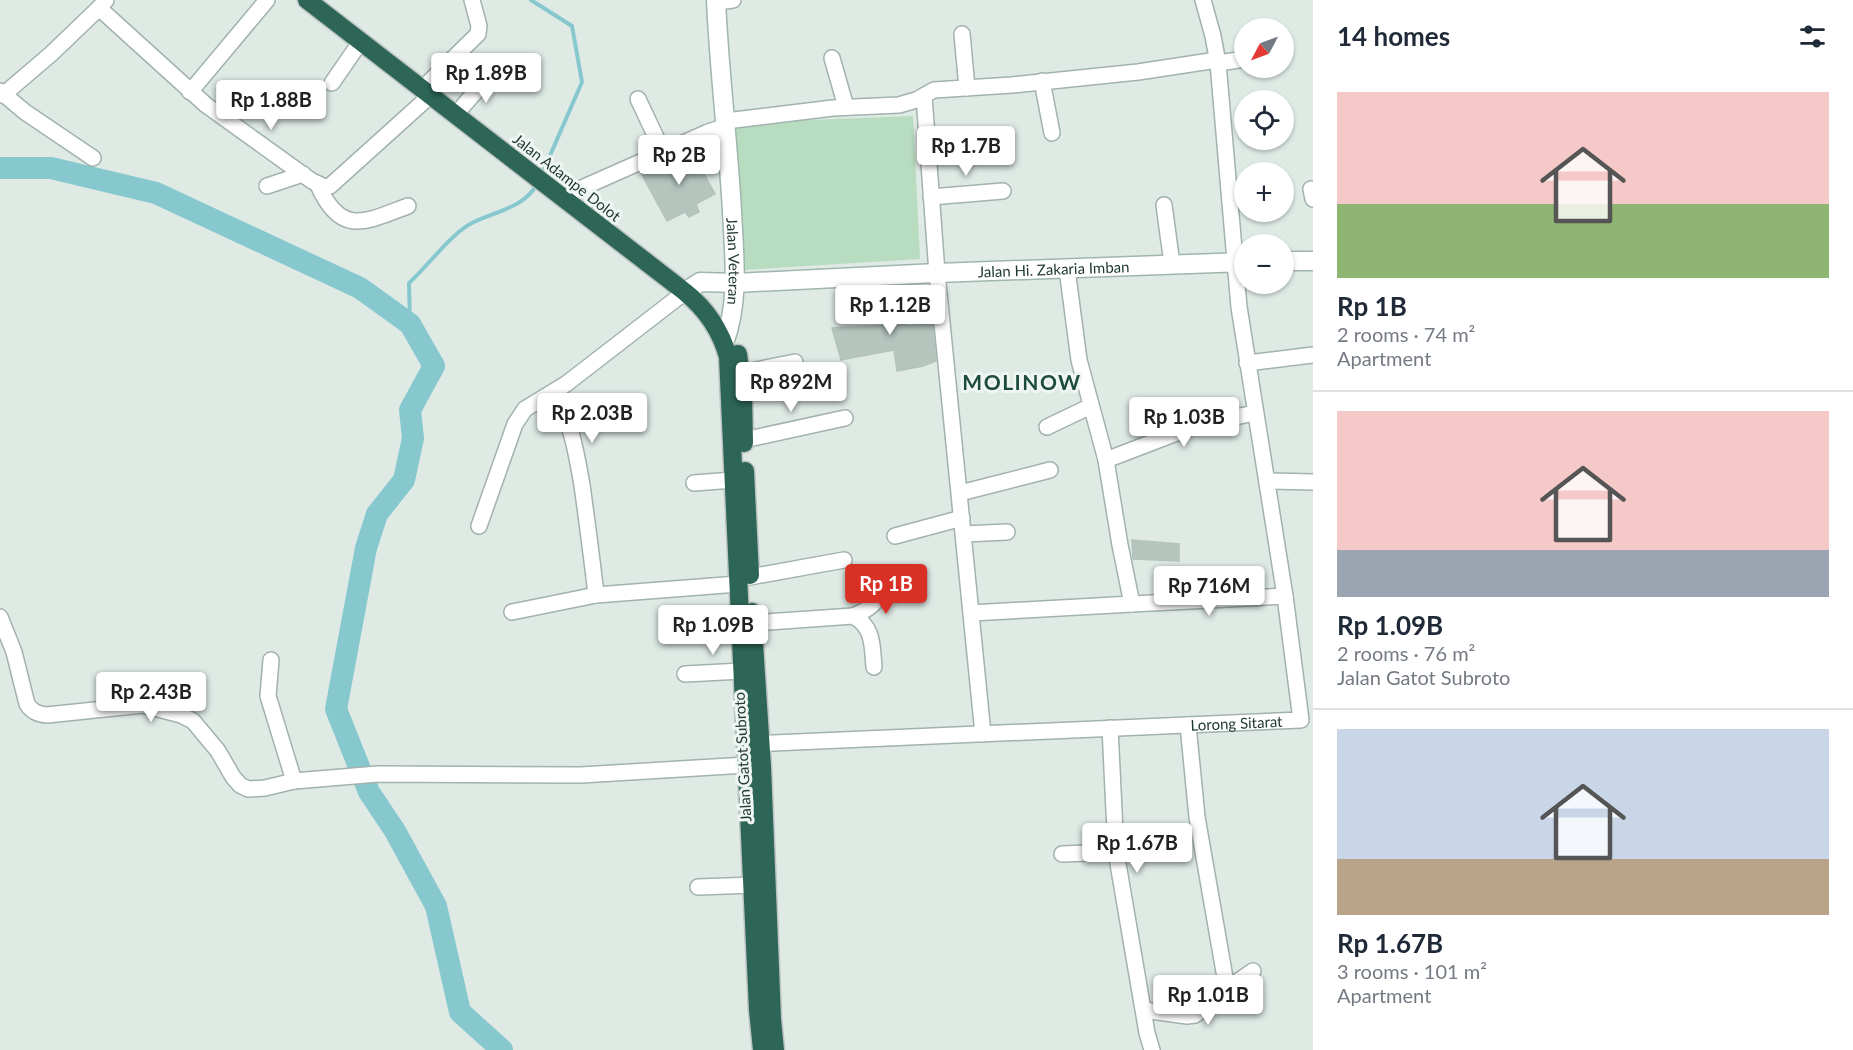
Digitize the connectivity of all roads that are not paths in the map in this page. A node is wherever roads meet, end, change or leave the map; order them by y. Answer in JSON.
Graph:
{"nodes":[{"id":1,"x":267,"y":0,"type":"edge"},
{"id":2,"x":306,"y":0,"type":"edge"},
{"id":3,"x":325,"y":0,"type":"edge"},
{"id":4,"x":472,"y":0,"type":"edge"},
{"id":5,"x":1203,"y":0,"type":"edge"},
{"id":6,"x":722,"y":1,"type":"edge"},
{"id":7,"x":103,"y":4,"type":"edge"},
{"id":8,"x":962,"y":34,"type":"dead end"},
{"id":9,"x":361,"y":41,"type":"junction"},
{"id":10,"x":832,"y":58,"type":"dead end"},
{"id":11,"x":1234,"y":60,"type":"edge"},
{"id":12,"x":1218,"y":62,"type":"junction"},
{"id":13,"x":485,"y":81,"type":"dead end"},
{"id":14,"x":1042,"y":81,"type":"junction"},
{"id":15,"x":332,"y":83,"type":"dead end"},
{"id":16,"x":430,"y":88,"type":"junction"},
{"id":17,"x":967,"y":88,"type":"junction"},
{"id":18,"x":190,"y":92,"type":"junction"},
{"id":19,"x":2,"y":93,"type":"edge"},
{"id":20,"x":924,"y":96,"type":"junction"},
{"id":21,"x":638,"y":99,"type":"dead end"},
{"id":22,"x":463,"y":106,"type":"junction"},
{"id":23,"x":846,"y":107,"type":"junction"},
{"id":24,"x":727,"y":123,"type":"junction"},
{"id":25,"x":1052,"y":133,"type":"dead end"},
{"id":26,"x":663,"y":152,"type":"junction"},
{"id":27,"x":93,"y":158,"type":"dead end"},
{"id":28,"x":536,"y":167,"type":"junction"},
{"id":29,"x":303,"y":174,"type":"junction"},
{"id":30,"x":553,"y":181,"type":"junction"},
{"id":31,"x":318,"y":185,"type":"junction"},
{"id":32,"x":267,"y":186,"type":"dead end"},
{"id":33,"x":575,"y":191,"type":"junction"},
{"id":34,"x":1003,"y":191,"type":"dead end"},
{"id":35,"x":932,"y":197,"type":"junction"},
{"id":36,"x":1164,"y":205,"type":"dead end"},
{"id":37,"x":408,"y":206,"type":"dead end"},
{"id":38,"x":1237,"y":234,"type":"edge"},
{"id":39,"x":1294,"y":261,"type":"edge"},
{"id":40,"x":1313,"y":261,"type":"edge"},
{"id":41,"x":1234,"y":262,"type":"edge"},
{"id":42,"x":1172,"y":264,"type":"junction"},
{"id":43,"x":1067,"y":269,"type":"junction"},
{"id":44,"x":938,"y":273,"type":"junction"},
{"id":45,"x":736,"y":283,"type":"junction"},
{"id":46,"x":689,"y":289,"type":"junction"},
{"id":47,"x":1239,"y":294,"type":"edge"},
{"id":48,"x":730,"y":346,"type":"junction"},
{"id":49,"x":1313,"y":355,"type":"edge"},
{"id":50,"x":795,"y":362,"type":"dead end"},
{"id":51,"x":1247,"y":363,"type":"junction"},
{"id":52,"x":741,"y":372,"type":"junction"},
{"id":53,"x":553,"y":393,"type":"junction"},
{"id":54,"x":1091,"y":406,"type":"junction"},
{"id":55,"x":1256,"y":413,"type":"junction"},
{"id":56,"x":845,"y":418,"type":"dead end"},
{"id":57,"x":737,"y":422,"type":"junction"},
{"id":58,"x":1047,"y":427,"type":"dead end"},
{"id":59,"x":744,"y":440,"type":"junction"},
{"id":60,"x":1106,"y":460,"type":"junction"},
{"id":61,"x":1050,"y":470,"type":"dead end"},
{"id":62,"x":733,"y":480,"type":"junction"},
{"id":63,"x":1267,"y":481,"type":"junction"},
{"id":64,"x":1313,"y":482,"type":"edge"},
{"id":65,"x":694,"y":483,"type":"dead end"},
{"id":66,"x":960,"y":493,"type":"junction"},
{"id":67,"x":962,"y":518,"type":"junction"},
{"id":68,"x":479,"y":526,"type":"dead end"},
{"id":69,"x":1007,"y":532,"type":"dead end"},
{"id":70,"x":964,"y":534,"type":"junction"},
{"id":71,"x":895,"y":536,"type":"dead end"},
{"id":72,"x":844,"y":560,"type":"dead end"},
{"id":73,"x":744,"y":580,"type":"junction"},
{"id":74,"x":884,"y":585,"type":"dead end"},
{"id":75,"x":596,"y":595,"type":"junction"},
{"id":76,"x":1285,"y":596,"type":"junction"},
{"id":77,"x":1132,"y":604,"type":"junction"},
{"id":78,"x":512,"y":612,"type":"dead end"},
{"id":79,"x":971,"y":613,"type":"junction"},
{"id":80,"x":853,"y":616,"type":"junction"},
{"id":81,"x":0,"y":618,"type":"edge"},
{"id":82,"x":753,"y":623,"type":"junction"},
{"id":83,"x":271,"y":660,"type":"dead end"},
{"id":84,"x":874,"y":667,"type":"dead end"},
{"id":85,"x":742,"y":671,"type":"junction"},
{"id":86,"x":685,"y":674,"type":"dead end"},
{"id":87,"x":1307,"y":720,"type":"edge"},
{"id":88,"x":1188,"y":725,"type":"junction"},
{"id":89,"x":1110,"y":728,"type":"junction"},
{"id":90,"x":983,"y":734,"type":"junction"},
{"id":91,"x":752,"y":744,"type":"junction"},
{"id":92,"x":746,"y":765,"type":"junction"},
{"id":93,"x":294,"y":781,"type":"junction"},
{"id":94,"x":1116,"y":852,"type":"junction"},
{"id":95,"x":1062,"y":854,"type":"dead end"},
{"id":96,"x":754,"y":885,"type":"junction"},
{"id":97,"x":698,"y":887,"type":"dead end"},
{"id":98,"x":1253,"y":971,"type":"dead end"},
{"id":99,"x":1227,"y":989,"type":"junction"},
{"id":100,"x":765,"y":1015,"type":"junction"},
{"id":101,"x":1145,"y":1022,"type":"junction"},
{"id":102,"x":762,"y":1050,"type":"edge"},
{"id":103,"x":775,"y":1050,"type":"edge"},
{"id":104,"x":1152,"y":1050,"type":"edge"}],
"edges":[{"from":1,"to":18,"type":"street"},
{"from":2,"to":9,"type":"highway","name":"Jalan Adampe Dolot"},
{"from":3,"to":16,"type":"highway","name":"Jalan Adampe Dolot"},
{"from":4,"to":16,"type":"street"},
{"from":5,"to":12,"type":"street","name":"Lorong Sitarat"},
{"from":6,"to":24,"type":"main road","name":"Jalan Veteran"},
{"from":7,"to":18,"type":"street"},
{"from":7,"to":19,"type":"street"},
{"from":8,"to":17,"type":"street"},
{"from":9,"to":15,"type":"street"},
{"from":9,"to":16,"type":"highway","name":"Jalan Adampe Dolot"},
{"from":10,"to":23,"type":"street"},
{"from":11,"to":12,"type":"street"},
{"from":12,"to":14,"type":"street"},
{"from":12,"to":38,"type":"street","name":"Lorong Sitarat"},
{"from":13,"to":22,"type":"street"},
{"from":14,"to":17,"type":"street"},
{"from":14,"to":25,"type":"street"},
{"from":16,"to":22,"type":"highway","name":"Jalan Adampe Dolot"},
{"from":16,"to":28,"type":"highway","name":"Jalan Adampe Dolot"},
{"from":16,"to":31,"type":"street"},
{"from":17,"to":20,"type":"street"},
{"from":18,"to":29,"type":"street"},
{"from":19,"to":27,"type":"street"},
{"from":20,"to":23,"type":"street"},
{"from":20,"to":35,"type":"street"},
{"from":21,"to":26,"type":"street"},
{"from":22,"to":28,"type":"highway","name":"Jalan Adampe Dolot"},
{"from":23,"to":24,"type":"street"},
{"from":24,"to":26,"type":"street"},
{"from":24,"to":45,"type":"main road","name":"Jalan Veteran"},
{"from":26,"to":33,"type":"street"},
{"from":28,"to":30,"type":"highway","name":"Jalan Adampe Dolot"},
{"from":29,"to":31,"type":"street"},
{"from":29,"to":32,"type":"street"},
{"from":30,"to":33,"type":"highway","name":"Jalan Adampe Dolot"},
{"from":30,"to":46,"type":"highway","name":"Jalan Adampe Dolot"},
{"from":31,"to":37,"type":"street"},
{"from":33,"to":46,"type":"highway","name":"Jalan Adampe Dolot"},
{"from":34,"to":35,"type":"street"},
{"from":35,"to":44,"type":"street"},
{"from":36,"to":42,"type":"street"},
{"from":39,"to":40,"type":"main road"},
{"from":41,"to":42,"type":"main road","name":"Jalan Hi. Zakaria Imban"},
{"from":42,"to":43,"type":"main road","name":"Jalan Hi. Zakaria Imban"},
{"from":43,"to":44,"type":"main road","name":"Jalan Hi. Zakaria Imban"},
{"from":43,"to":54,"type":"street"},
{"from":44,"to":45,"type":"main road","name":"Jalan Hi. Zakaria Imban"},
{"from":44,"to":66,"type":"street"},
{"from":45,"to":46,"type":"main road","name":"Jalan Hi. Zakaria Imban"},
{"from":45,"to":48,"type":"main road","name":"Jalan Veteran"},
{"from":46,"to":48,"type":"highway","name":"Jalan Adampe Dolot"},
{"from":46,"to":53,"type":"street"},
{"from":47,"to":51,"type":"street","name":"Lorong Sitarat"},
{"from":48,"to":52,"type":"highway","name":"Jalan Gatot Subroto"},
{"from":48,"to":57,"type":"highway","name":"Jalan Gatot Subroto"},
{"from":49,"to":51,"type":"street"},
{"from":50,"to":52,"type":"street"},
{"from":51,"to":55,"type":"street","name":"Lorong Sitarat"},
{"from":52,"to":57,"type":"highway","name":"Jalan Gatot Subroto"},
{"from":53,"to":68,"type":"street"},
{"from":53,"to":75,"type":"street"},
{"from":54,"to":58,"type":"street"},
{"from":54,"to":60,"type":"street"},
{"from":55,"to":60,"type":"street"},
{"from":55,"to":63,"type":"street","name":"Lorong Sitarat"},
{"from":56,"to":59,"type":"street"},
{"from":57,"to":59,"type":"highway","name":"Jalan Gatot Subroto"},
{"from":57,"to":62,"type":"highway","name":"Jalan Gatot Subroto"},
{"from":59,"to":73,"type":"highway","name":"Jalan Gatot Subroto"},
{"from":60,"to":77,"type":"street"},
{"from":61,"to":66,"type":"street"},
{"from":62,"to":65,"type":"street"},
{"from":62,"to":73,"type":"highway","name":"Jalan Gatot Subroto"},
{"from":63,"to":64,"type":"street"},
{"from":63,"to":76,"type":"street","name":"Lorong Sitarat"},
{"from":66,"to":67,"type":"street"},
{"from":67,"to":70,"type":"street"},
{"from":67,"to":71,"type":"street"},
{"from":69,"to":70,"type":"street"},
{"from":70,"to":79,"type":"street"},
{"from":72,"to":73,"type":"street"},
{"from":73,"to":75,"type":"street"},
{"from":73,"to":82,"type":"highway","name":"Jalan Gatot Subroto"},
{"from":73,"to":85,"type":"highway","name":"Jalan Gatot Subroto"},
{"from":74,"to":80,"type":"street"},
{"from":75,"to":78,"type":"street"},
{"from":76,"to":77,"type":"street"},
{"from":76,"to":87,"type":"street","name":"Lorong Sitarat"},
{"from":77,"to":79,"type":"street"},
{"from":79,"to":90,"type":"street"},
{"from":80,"to":82,"type":"street"},
{"from":80,"to":84,"type":"street"},
{"from":81,"to":93,"type":"street"},
{"from":82,"to":91,"type":"highway","name":"Jalan Gatot Subroto"},
{"from":83,"to":93,"type":"street"},
{"from":85,"to":86,"type":"street"},
{"from":85,"to":91,"type":"highway","name":"Jalan Gatot Subroto"},
{"from":87,"to":88,"type":"street","name":"Lorong Sitarat"},
{"from":88,"to":89,"type":"street","name":"Lorong Sitarat"},
{"from":88,"to":99,"type":"street"},
{"from":89,"to":90,"type":"street","name":"Lorong Sitarat"},
{"from":89,"to":94,"type":"street"},
{"from":90,"to":91,"type":"street","name":"Lorong Sitarat"},
{"from":91,"to":92,"type":"highway","name":"Jalan Gatot Subroto"},
{"from":91,"to":100,"type":"highway","name":"Jalan Gatot Subroto"},
{"from":92,"to":93,"type":"street"},
{"from":92,"to":96,"type":"highway","name":"Jalan Gatot Subroto"},
{"from":94,"to":95,"type":"street"},
{"from":94,"to":101,"type":"street"},
{"from":96,"to":97,"type":"street"},
{"from":96,"to":100,"type":"highway","name":"Jalan Gatot Subroto"},
{"from":98,"to":99,"type":"street"},
{"from":99,"to":101,"type":"street"},
{"from":100,"to":102,"type":"highway","name":"Jalan Gatot Subroto"},
{"from":100,"to":103,"type":"highway","name":"Jalan Gatot Subroto"},
{"from":101,"to":104,"type":"street"}]}
